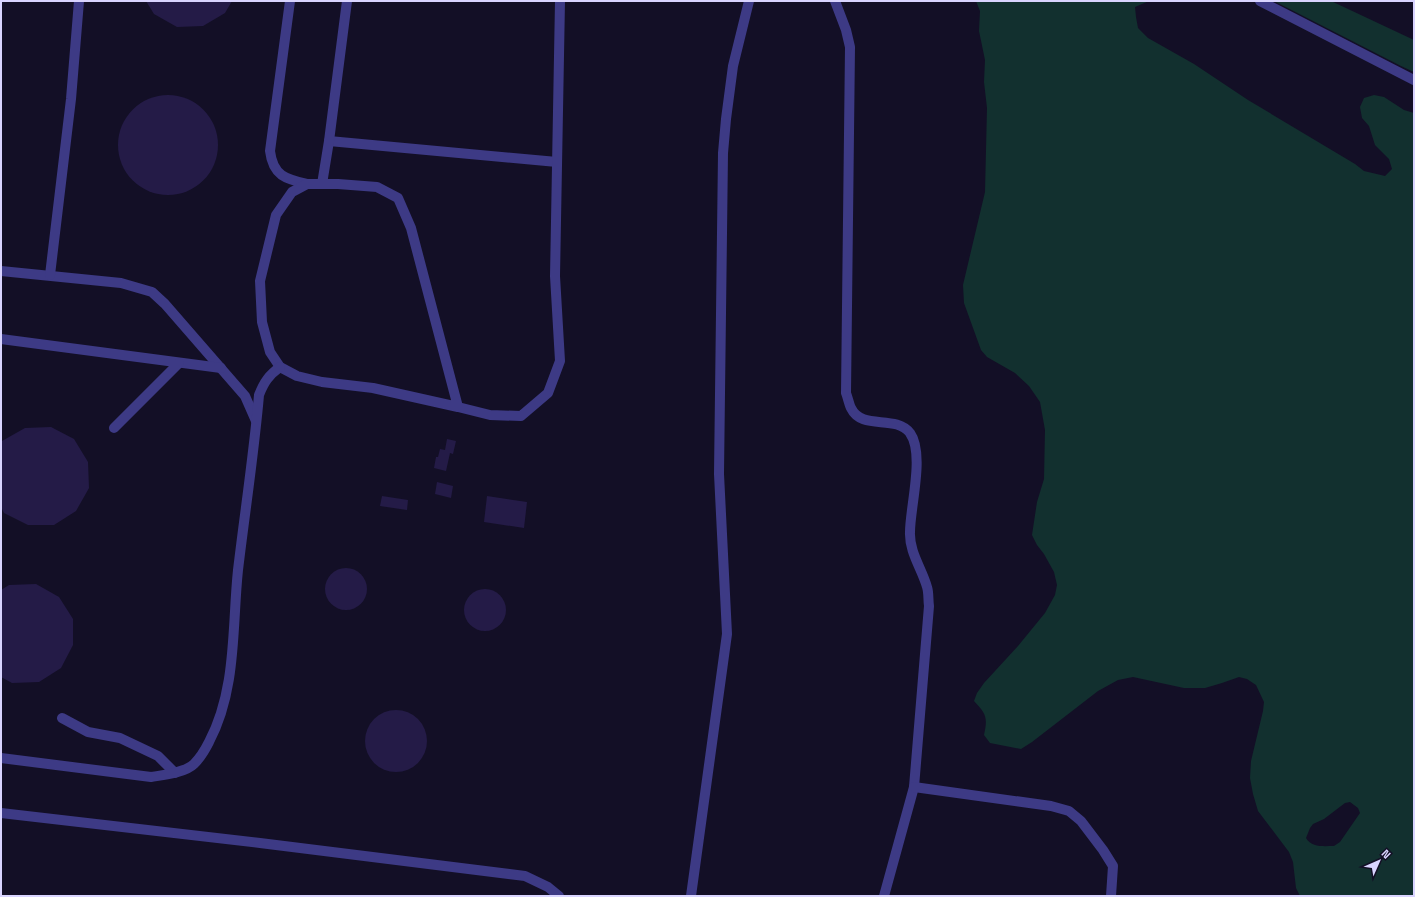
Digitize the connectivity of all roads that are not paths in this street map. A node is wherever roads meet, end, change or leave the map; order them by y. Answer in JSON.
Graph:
{"nodes":[{"id":1,"x":79,"y":1,"type":"edge"},
{"id":2,"x":290,"y":1,"type":"edge"},
{"id":3,"x":347,"y":1,"type":"edge"},
{"id":4,"x":560,"y":1,"type":"edge"},
{"id":5,"x":749,"y":1,"type":"edge"},
{"id":6,"x":836,"y":1,"type":"edge"},
{"id":7,"x":1260,"y":1,"type":"edge"},
{"id":8,"x":1414,"y":80,"type":"edge"},
{"id":9,"x":329,"y":141,"type":"junction"},
{"id":10,"x":558,"y":162,"type":"junction"},
{"id":11,"x":308,"y":184,"type":"junction"},
{"id":12,"x":322,"y":184,"type":"junction"},
{"id":13,"x":1,"y":271,"type":"edge"},
{"id":14,"x":50,"y":275,"type":"junction"},
{"id":15,"x":1,"y":339,"type":"edge"},
{"id":16,"x":179,"y":363,"type":"junction"},
{"id":17,"x":221,"y":368,"type":"junction"},
{"id":18,"x":280,"y":368,"type":"junction"},
{"id":19,"x":458,"y":408,"type":"junction"},
{"id":20,"x":256,"y":423,"type":"junction"},
{"id":21,"x":114,"y":428,"type":"dead end"},
{"id":22,"x":62,"y":718,"type":"dead end"},
{"id":23,"x":1,"y":758,"type":"edge"},
{"id":24,"x":176,"y":773,"type":"junction"},
{"id":25,"x":914,"y":787,"type":"junction"},
{"id":26,"x":1,"y":813,"type":"edge"},
{"id":27,"x":559,"y":896,"type":"edge"},
{"id":28,"x":691,"y":896,"type":"edge"},
{"id":29,"x":884,"y":896,"type":"edge"},
{"id":30,"x":1111,"y":896,"type":"edge"}],
"edges":[{"from":1,"to":14,"type":"street"},
{"from":2,"to":11,"type":"street"},
{"from":3,"to":9,"type":"street"},
{"from":4,"to":10,"type":"street"},
{"from":5,"to":28,"type":"street"},
{"from":6,"to":25,"type":"street"},
{"from":7,"to":8,"type":"street"},
{"from":9,"to":10,"type":"street"},
{"from":9,"to":12,"type":"street"},
{"from":10,"to":19,"type":"street"},
{"from":11,"to":12,"type":"street"},
{"from":11,"to":18,"type":"street"},
{"from":12,"to":19,"type":"street"},
{"from":13,"to":14,"type":"street"},
{"from":14,"to":17,"type":"street"},
{"from":15,"to":16,"type":"street"},
{"from":16,"to":17,"type":"street"},
{"from":16,"to":21,"type":"street"},
{"from":17,"to":20,"type":"street"},
{"from":18,"to":19,"type":"street"},
{"from":18,"to":20,"type":"street"},
{"from":20,"to":24,"type":"street"},
{"from":22,"to":24,"type":"street"},
{"from":23,"to":24,"type":"street"},
{"from":25,"to":29,"type":"street"},
{"from":25,"to":30,"type":"street"},
{"from":26,"to":27,"type":"street"}]}
